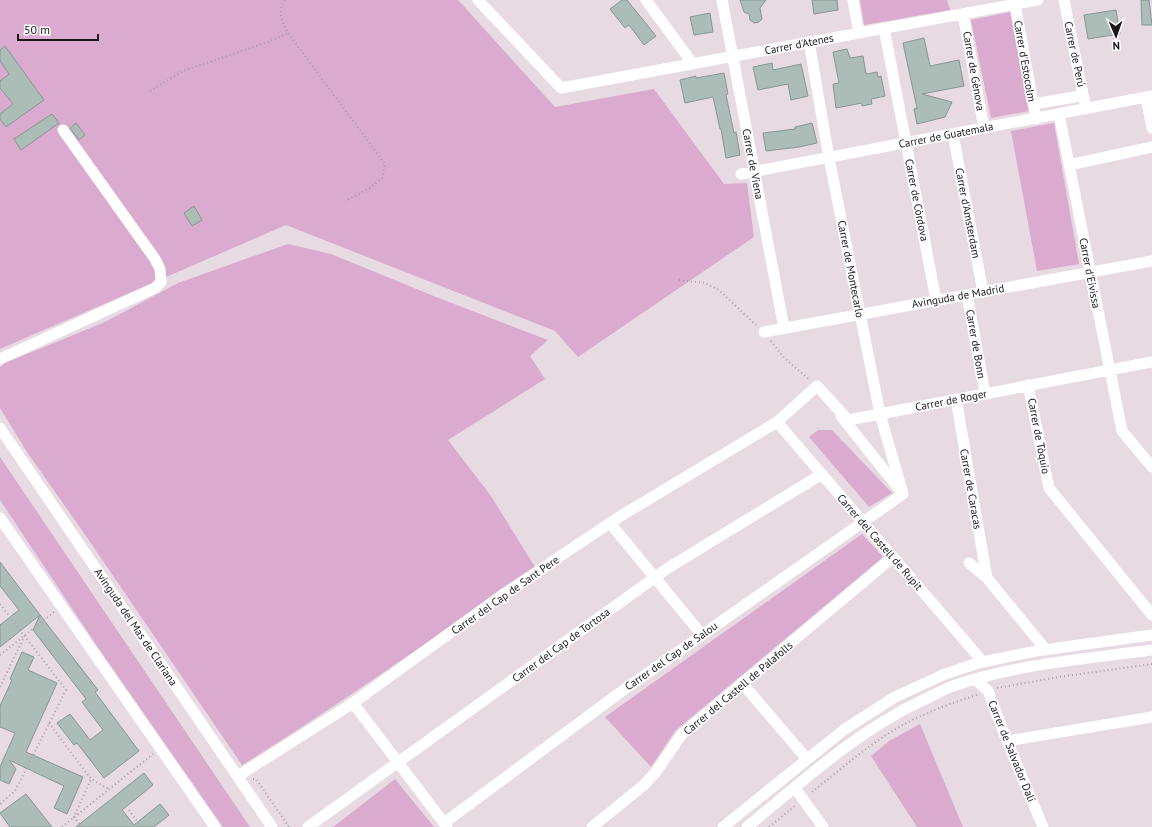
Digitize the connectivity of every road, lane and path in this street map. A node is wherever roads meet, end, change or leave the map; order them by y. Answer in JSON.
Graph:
{"nodes":[{"id":1,"x":285,"y":0,"type":"edge"},
{"id":2,"x":478,"y":0,"type":"edge"},
{"id":3,"x":646,"y":0,"type":"edge"},
{"id":4,"x":722,"y":0,"type":"edge"},
{"id":5,"x":853,"y":0,"type":"edge"},
{"id":6,"x":1038,"y":0,"type":"edge"},
{"id":7,"x":1064,"y":0,"type":"edge"},
{"id":8,"x":1015,"y":4,"type":"junction"},
{"id":9,"x":963,"y":14,"type":"junction"},
{"id":10,"x":884,"y":28,"type":"junction"},
{"id":11,"x":288,"y":33,"type":"junction"},
{"id":12,"x":859,"y":33,"type":"junction"},
{"id":13,"x":809,"y":42,"type":"junction"},
{"id":14,"x":733,"y":57,"type":"junction"},
{"id":15,"x":693,"y":64,"type":"junction"},
{"id":16,"x":150,"y":91,"type":"dead end"},
{"id":17,"x":1083,"y":94,"type":"junction"},
{"id":18,"x":1149,"y":97,"type":"edge"},
{"id":19,"x":1033,"y":104,"type":"junction"},
{"id":20,"x":1086,"y":109,"type":"junction"},
{"id":21,"x":1059,"y":114,"type":"junction"},
{"id":22,"x":1036,"y":119,"type":"junction"},
{"id":23,"x":984,"y":128,"type":"junction"},
{"id":24,"x":1152,"y":128,"type":"edge"},
{"id":25,"x":64,"y":130,"type":"dead end"},
{"id":26,"x":953,"y":134,"type":"junction"},
{"id":27,"x":905,"y":143,"type":"junction"},
{"id":28,"x":1152,"y":147,"type":"edge"},
{"id":29,"x":829,"y":158,"type":"junction"},
{"id":30,"x":1069,"y":165,"type":"junction"},
{"id":31,"x":755,"y":172,"type":"junction"},
{"id":32,"x":741,"y":174,"type":"dead end"},
{"id":33,"x":345,"y":201,"type":"dead end"},
{"id":34,"x":1152,"y":261,"type":"edge"},
{"id":35,"x":1090,"y":272,"type":"junction"},
{"id":36,"x":679,"y":280,"type":"dead end"},
{"id":37,"x":983,"y":292,"type":"junction"},
{"id":38,"x":967,"y":294,"type":"junction"},
{"id":39,"x":936,"y":300,"type":"junction"},
{"id":40,"x":860,"y":314,"type":"junction"},
{"id":41,"x":784,"y":328,"type":"junction"},
{"id":42,"x":764,"y":332,"type":"junction"},
{"id":43,"x":0,"y":359,"type":"edge"},
{"id":44,"x":1152,"y":362,"type":"edge"},
{"id":45,"x":1109,"y":370,"type":"junction"},
{"id":46,"x":1028,"y":385,"type":"junction"},
{"id":47,"x":817,"y":386,"type":"junction"},
{"id":48,"x":985,"y":394,"type":"junction"},
{"id":49,"x":956,"y":399,"type":"junction"},
{"id":50,"x":880,"y":414,"type":"junction"},
{"id":51,"x":777,"y":422,"type":"junction"},
{"id":52,"x":0,"y":428,"type":"edge"},
{"id":53,"x":1152,"y":466,"type":"edge"},
{"id":54,"x":822,"y":474,"type":"junction"},
{"id":55,"x":903,"y":494,"type":"junction"},
{"id":56,"x":0,"y":518,"type":"edge"},
{"id":57,"x":863,"y":522,"type":"junction"},
{"id":58,"x":610,"y":523,"type":"junction"},
{"id":59,"x":893,"y":557,"type":"junction"},
{"id":60,"x":969,"y":563,"type":"dead end"},
{"id":61,"x":655,"y":578,"type":"junction"},
{"id":62,"x":987,"y":578,"type":"junction"},
{"id":63,"x":0,"y":604,"type":"edge"},
{"id":64,"x":62,"y":607,"type":"junction"},
{"id":65,"x":1152,"y":615,"type":"edge"},
{"id":66,"x":702,"y":635,"type":"junction"},
{"id":67,"x":1152,"y":635,"type":"edge"},
{"id":68,"x":25,"y":636,"type":"junction"},
{"id":69,"x":1046,"y":650,"type":"junction"},
{"id":70,"x":1152,"y":650,"type":"edge"},
{"id":71,"x":0,"y":655,"type":"edge"},
{"id":72,"x":983,"y":662,"type":"junction"},
{"id":73,"x":1152,"y":664,"type":"edge"},
{"id":74,"x":975,"y":679,"type":"junction"},
{"id":75,"x":742,"y":683,"type":"junction"},
{"id":76,"x":0,"y":687,"type":"edge"},
{"id":77,"x":988,"y":691,"type":"junction"},
{"id":78,"x":353,"y":703,"type":"junction"},
{"id":79,"x":1152,"y":717,"type":"edge"},
{"id":80,"x":49,"y":723,"type":"junction"},
{"id":81,"x":1007,"y":741,"type":"junction"},
{"id":82,"x":160,"y":748,"type":"junction"},
{"id":83,"x":807,"y":759,"type":"junction"},
{"id":84,"x":399,"y":762,"type":"junction"},
{"id":85,"x":238,"y":776,"type":"junction"},
{"id":86,"x":92,"y":779,"type":"junction"},
{"id":87,"x":795,"y":788,"type":"junction"},
{"id":88,"x":109,"y":789,"type":"junction"},
{"id":89,"x":803,"y":799,"type":"junction"},
{"id":90,"x":0,"y":804,"type":"edge"},
{"id":91,"x":129,"y":810,"type":"dead end"},
{"id":92,"x":74,"y":817,"type":"junction"},
{"id":93,"x":445,"y":825,"type":"edge"},
{"id":94,"x":62,"y":827,"type":"edge"},
{"id":95,"x":82,"y":827,"type":"edge"},
{"id":96,"x":141,"y":827,"type":"edge"},
{"id":97,"x":215,"y":827,"type":"edge"},
{"id":98,"x":272,"y":827,"type":"edge"},
{"id":99,"x":289,"y":827,"type":"edge"},
{"id":100,"x":308,"y":827,"type":"edge"},
{"id":101,"x":592,"y":827,"type":"edge"},
{"id":102,"x":723,"y":827,"type":"edge"},
{"id":103,"x":747,"y":827,"type":"edge"},
{"id":104,"x":769,"y":827,"type":"edge"},
{"id":105,"x":823,"y":827,"type":"edge"},
{"id":106,"x":1043,"y":827,"type":"edge"}],
"edges":[{"from":1,"to":11,"type":"path"},
{"from":2,"to":15,"type":"street","name":"Carrer d'Atenes"},
{"from":3,"to":15,"type":"street"},
{"from":4,"to":14,"type":"street","name":"Carrer de Viena"},
{"from":5,"to":12,"type":"street"},
{"from":6,"to":8,"type":"street","name":"Carrer d'Atenes"},
{"from":7,"to":17,"type":"street","name":"Carrer de Perú"},
{"from":8,"to":9,"type":"street","name":"Carrer d'Atenes"},
{"from":8,"to":19,"type":"street","name":"Carrer d'Estocolm"},
{"from":9,"to":10,"type":"street","name":"Carrer d'Atenes"},
{"from":9,"to":23,"type":"street","name":"Carrer de Gènova"},
{"from":10,"to":12,"type":"street","name":"Carrer d'Atenes"},
{"from":10,"to":27,"type":"street","name":"Carrer de Còrdova"},
{"from":11,"to":16,"type":"path"},
{"from":11,"to":33,"type":"path"},
{"from":12,"to":13,"type":"street","name":"Carrer d'Atenes"},
{"from":13,"to":14,"type":"street","name":"Carrer d'Atenes"},
{"from":13,"to":29,"type":"street","name":"Carrer de Montecarlo"},
{"from":14,"to":15,"type":"street","name":"Carrer d'Atenes"},
{"from":14,"to":31,"type":"street","name":"Carrer de Viena"},
{"from":17,"to":19,"type":"street"},
{"from":17,"to":20,"type":"street","name":"Carrer de Perú"},
{"from":18,"to":20,"type":"street","name":"Carrer de Guatemala"},
{"from":18,"to":24,"type":"street"},
{"from":19,"to":22,"type":"street","name":"Carrer d'Estocolm"},
{"from":20,"to":21,"type":"street","name":"Carrer de Guatemala"},
{"from":21,"to":22,"type":"street","name":"Carrer de Guatemala"},
{"from":21,"to":30,"type":"street","name":"Carrer d'Eivissa"},
{"from":22,"to":23,"type":"street","name":"Carrer de Guatemala"},
{"from":23,"to":26,"type":"street","name":"Carrer de Guatemala"},
{"from":25,"to":43,"type":"street"},
{"from":26,"to":27,"type":"street","name":"Carrer de Guatemala"},
{"from":26,"to":37,"type":"street","name":"Carrer d'Amsterdam"},
{"from":27,"to":29,"type":"street","name":"Carrer de Guatemala"},
{"from":27,"to":39,"type":"street","name":"Carrer de Còrdova"},
{"from":28,"to":30,"type":"street"},
{"from":29,"to":31,"type":"street","name":"Carrer de Guatemala"},
{"from":29,"to":40,"type":"street","name":"Carrer de Montecarlo"},
{"from":30,"to":35,"type":"street","name":"Carrer d'Eivissa"},
{"from":31,"to":32,"type":"street","name":"Carrer de Guatemala"},
{"from":31,"to":41,"type":"street","name":"Carrer de Viena"},
{"from":34,"to":35,"type":"street","name":"Avinguda de Madrid"},
{"from":35,"to":37,"type":"street","name":"Avinguda de Madrid"},
{"from":35,"to":45,"type":"street","name":"Carrer d'Eivissa"},
{"from":36,"to":42,"type":"path"},
{"from":37,"to":38,"type":"street","name":"Avinguda de Madrid"},
{"from":38,"to":39,"type":"street","name":"Avinguda de Madrid"},
{"from":38,"to":48,"type":"street","name":"Carrer de Bonn"},
{"from":39,"to":40,"type":"street","name":"Avinguda de Madrid"},
{"from":40,"to":41,"type":"street","name":"Avinguda de Madrid"},
{"from":40,"to":50,"type":"street","name":"Carrer de Montecarlo"},
{"from":41,"to":42,"type":"street","name":"Avinguda de Madrid"},
{"from":42,"to":47,"type":"path"},
{"from":44,"to":45,"type":"street","name":"Carrer de Roger"},
{"from":45,"to":46,"type":"street","name":"Carrer de Roger"},
{"from":45,"to":53,"type":"street","name":"Carrer d'Eivissa"},
{"from":46,"to":48,"type":"street","name":"Carrer de Roger"},
{"from":46,"to":65,"type":"street","name":"Carrer de Tòquio"},
{"from":47,"to":50,"type":"street","name":"Carrer de Roger"},
{"from":47,"to":51,"type":"street"},
{"from":47,"to":55,"type":"street"},
{"from":48,"to":49,"type":"street","name":"Carrer de Roger"},
{"from":49,"to":50,"type":"street","name":"Carrer de Roger"},
{"from":49,"to":62,"type":"street","name":"Carrer de Caracas"},
{"from":50,"to":55,"type":"street","name":"Carrer de Montecarlo"},
{"from":51,"to":54,"type":"street","name":"Carrer del Castell de Rupit"},
{"from":51,"to":58,"type":"street","name":"Carrer del Cap de Sant Pere"},
{"from":52,"to":85,"type":"street","name":"Avinguda del Mas de Clariana"},
{"from":54,"to":57,"type":"street","name":"Carrer del Castell de Rupit"},
{"from":54,"to":61,"type":"street","name":"Carrer del Cap de Tortosa"},
{"from":55,"to":57,"type":"street","name":"Carrer del Cap de Salou"},
{"from":56,"to":64,"type":"street"},
{"from":57,"to":59,"type":"street","name":"Carrer del Castell de Rupit"},
{"from":57,"to":66,"type":"street","name":"Carrer del Cap de Salou"},
{"from":58,"to":61,"type":"street"},
{"from":58,"to":78,"type":"street","name":"Carrer del Cap de Sant Pere"},
{"from":59,"to":72,"type":"street","name":"Carrer del Castell de Rupit"},
{"from":59,"to":75,"type":"street","name":"Carrer del Castell de Palafolls"},
{"from":60,"to":62,"type":"street"},
{"from":61,"to":66,"type":"street"},
{"from":61,"to":84,"type":"street","name":"Carrer del Cap de Tortosa"},
{"from":62,"to":69,"type":"street"},
{"from":63,"to":68,"type":"path"},
{"from":64,"to":68,"type":"path"},
{"from":64,"to":82,"type":"street"},
{"from":66,"to":93,"type":"street","name":"Carrer del Cap de Salou"},
{"from":67,"to":69,"type":"street"},
{"from":68,"to":71,"type":"path"},
{"from":68,"to":76,"type":"path"},
{"from":68,"to":80,"type":"path"},
{"from":69,"to":72,"type":"street"},
{"from":70,"to":74,"type":"street"},
{"from":72,"to":83,"type":"street"},
{"from":73,"to":77,"type":"path"},
{"from":74,"to":77,"type":"street","name":"Carrer de Salvador Dalí"},
{"from":74,"to":87,"type":"street"},
{"from":75,"to":83,"type":"street"},
{"from":75,"to":101,"type":"street","name":"Carrer del Castell de Palafolls"},
{"from":77,"to":81,"type":"street","name":"Carrer de Salvador Dalí"},
{"from":77,"to":89,"type":"path"},
{"from":78,"to":84,"type":"street"},
{"from":78,"to":85,"type":"street","name":"Carrer del Cap de Sant Pere"},
{"from":79,"to":81,"type":"street"},
{"from":80,"to":86,"type":"path"},
{"from":80,"to":90,"type":"path"},
{"from":81,"to":106,"type":"street","name":"Carrer de Salvador Dalí"},
{"from":82,"to":88,"type":"path"},
{"from":82,"to":97,"type":"street"},
{"from":83,"to":102,"type":"street"},
{"from":84,"to":93,"type":"street"},
{"from":84,"to":100,"type":"street","name":"Carrer del Cap de Tortosa"},
{"from":85,"to":98,"type":"street","name":"Avinguda del Mas de Clariana"},
{"from":85,"to":99,"type":"path"},
{"from":86,"to":88,"type":"path"},
{"from":86,"to":92,"type":"path"},
{"from":87,"to":89,"type":"street"},
{"from":87,"to":103,"type":"street"},
{"from":88,"to":92,"type":"path"},
{"from":89,"to":104,"type":"path"},
{"from":89,"to":105,"type":"street"},
{"from":91,"to":96,"type":"path"},
{"from":92,"to":94,"type":"path"},
{"from":92,"to":95,"type":"path"}]}
